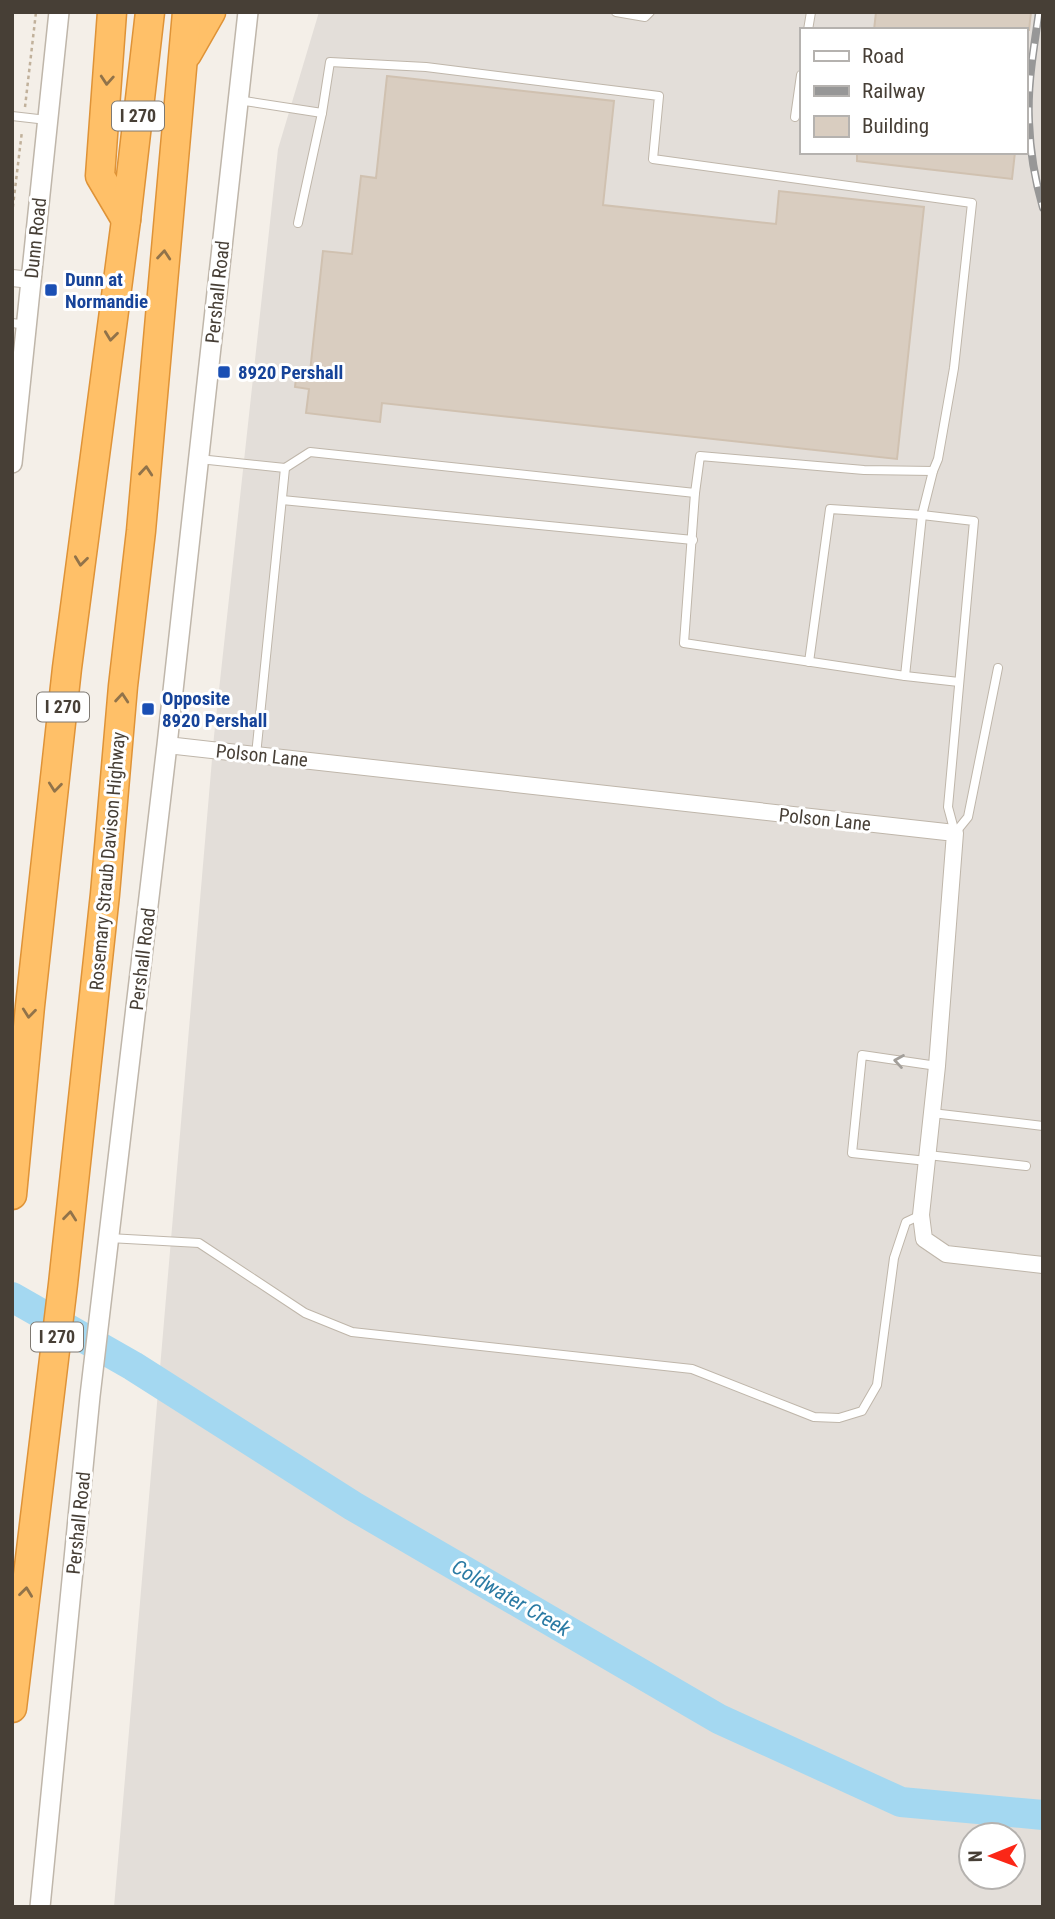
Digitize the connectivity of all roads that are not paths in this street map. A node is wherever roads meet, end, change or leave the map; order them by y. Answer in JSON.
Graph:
{"nodes":[{"id":1,"x":59,"y":12,"type":"edge"},
{"id":2,"x":112,"y":12,"type":"edge"},
{"id":3,"x":150,"y":12,"type":"edge"},
{"id":4,"x":187,"y":12,"type":"edge"},
{"id":5,"x":211,"y":12,"type":"edge"},
{"id":6,"x":248,"y":12,"type":"edge"},
{"id":7,"x":616,"y":12,"type":"edge"},
{"id":8,"x":650,"y":12,"type":"edge"},
{"id":9,"x":182,"y":63,"type":"junction"},
{"id":10,"x":800,"y":81,"type":"edge"},
{"id":11,"x":238,"y":100,"type":"junction"},
{"id":12,"x":323,"y":113,"type":"junction"},
{"id":13,"x":12,"y":116,"type":"edge"},
{"id":14,"x":794,"y":117,"type":"dead end"},
{"id":15,"x":47,"y":120,"type":"junction"},
{"id":16,"x":126,"y":220,"type":"junction"},
{"id":17,"x":298,"y":223,"type":"dead end"},
{"id":18,"x":21,"y":279,"type":"edge"},
{"id":19,"x":19,"y":324,"type":"edge"},
{"id":20,"x":199,"y":459,"type":"junction"},
{"id":21,"x":12,"y":463,"type":"edge"},
{"id":22,"x":285,"y":468,"type":"junction"},
{"id":23,"x":933,"y":471,"type":"junction"},
{"id":24,"x":695,"y":493,"type":"junction"},
{"id":25,"x":282,"y":500,"type":"junction"},
{"id":26,"x":922,"y":515,"type":"junction"},
{"id":27,"x":693,"y":540,"type":"junction"},
{"id":28,"x":809,"y":662,"type":"junction"},
{"id":29,"x":998,"y":668,"type":"dead end"},
{"id":30,"x":905,"y":676,"type":"junction"},
{"id":31,"x":960,"y":682,"type":"junction"},
{"id":32,"x":167,"y":745,"type":"junction"},
{"id":33,"x":256,"y":755,"type":"junction"},
{"id":34,"x":954,"y":833,"type":"junction"},
{"id":35,"x":937,"y":1066,"type":"junction"},
{"id":36,"x":932,"y":1114,"type":"junction"},
{"id":37,"x":1043,"y":1126,"type":"edge"},
{"id":38,"x":927,"y":1158,"type":"junction"},
{"id":39,"x":1026,"y":1166,"type":"dead end"},
{"id":40,"x":12,"y":1195,"type":"edge"},
{"id":41,"x":921,"y":1215,"type":"junction"},
{"id":42,"x":109,"y":1238,"type":"junction"},
{"id":43,"x":1043,"y":1265,"type":"edge"},
{"id":44,"x":12,"y":1708,"type":"edge"},
{"id":45,"x":40,"y":1907,"type":"edge"}],
"edges":[{"from":1,"to":15,"type":"street","name":"Dunn Road"},
{"from":2,"to":16,"type":"highway","one_way":true},
{"from":3,"to":16,"type":"highway","number":"I 270"},
{"from":4,"to":9,"type":"highway","name":"Rosemary Straub Davison Highway","number":"I 270"},
{"from":5,"to":9,"type":"highway"},
{"from":6,"to":11,"type":"street","name":"Pershall Road"},
{"from":7,"to":8,"type":"lane"},
{"from":44,"to":9,"type":"highway","name":"Rosemary Straub Davison Highway","number":"I 270","one_way":true},
{"from":10,"to":14,"type":"lane"},
{"from":11,"to":12,"type":"lane"},
{"from":11,"to":20,"type":"street","name":"Pershall Road"},
{"from":12,"to":17,"type":"lane"},
{"from":12,"to":23,"type":"lane"},
{"from":13,"to":15,"type":"lane"},
{"from":15,"to":18,"type":"street","name":"Dunn Road"},
{"from":16,"to":40,"type":"highway","number":"I 270","one_way":true},
{"from":18,"to":19,"type":"street","name":"Dunn Road"},
{"from":19,"to":21,"type":"street","name":"Dunn Road"},
{"from":20,"to":22,"type":"lane"},
{"from":20,"to":32,"type":"street","name":"Pershall Road"},
{"from":22,"to":24,"type":"lane"},
{"from":22,"to":25,"type":"lane"},
{"from":23,"to":24,"type":"lane"},
{"from":23,"to":26,"type":"lane"},
{"from":24,"to":27,"type":"lane"},
{"from":25,"to":27,"type":"lane"},
{"from":25,"to":33,"type":"lane"},
{"from":26,"to":28,"type":"lane"},
{"from":26,"to":30,"type":"lane"},
{"from":26,"to":31,"type":"lane"},
{"from":27,"to":28,"type":"lane"},
{"from":28,"to":30,"type":"lane"},
{"from":29,"to":34,"type":"lane"},
{"from":30,"to":31,"type":"lane"},
{"from":31,"to":34,"type":"lane"},
{"from":32,"to":33,"type":"street","name":"Polson Lane"},
{"from":32,"to":42,"type":"street","name":"Pershall Road"},
{"from":33,"to":34,"type":"street","name":"Polson Lane"},
{"from":34,"to":35,"type":"street"},
{"from":35,"to":36,"type":"street"},
{"from":35,"to":38,"type":"lane","one_way":true},
{"from":36,"to":37,"type":"lane"},
{"from":36,"to":38,"type":"street"},
{"from":38,"to":39,"type":"lane"},
{"from":38,"to":41,"type":"street"},
{"from":41,"to":42,"type":"lane"},
{"from":41,"to":43,"type":"street"},
{"from":42,"to":45,"type":"street","name":"Pershall Road"}]}
